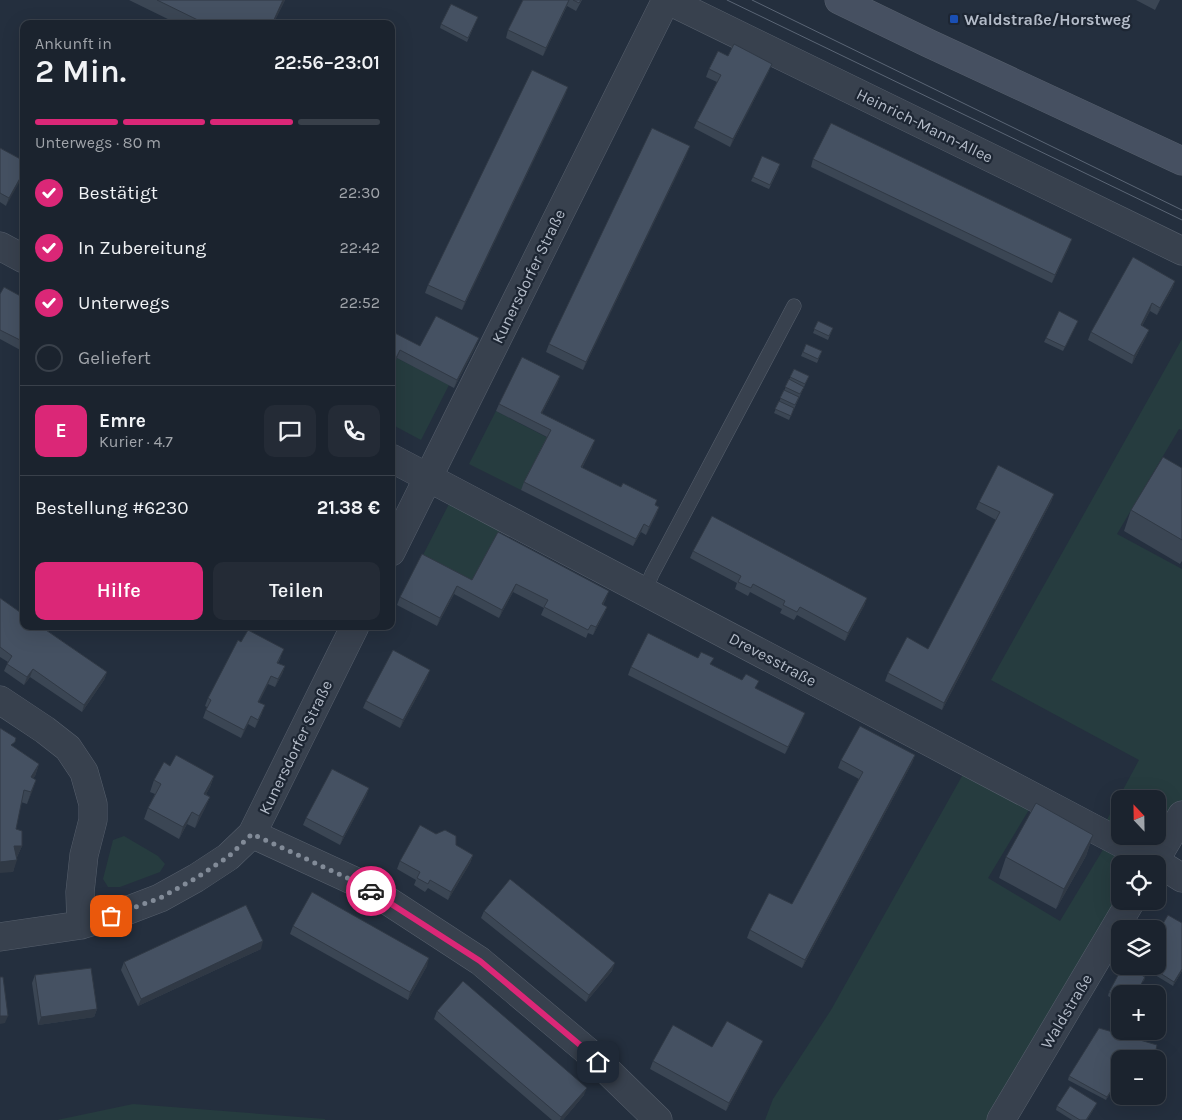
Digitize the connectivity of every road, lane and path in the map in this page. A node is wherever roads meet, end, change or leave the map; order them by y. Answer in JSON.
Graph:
{"nodes":[{"id":1,"x":666,"y":0,"type":"edge"},
{"id":2,"x":839,"y":0,"type":"edge"},
{"id":3,"x":1182,"y":161,"type":"edge"},
{"id":4,"x":0,"y":246,"type":"edge"},
{"id":5,"x":1182,"y":251,"type":"edge"},
{"id":6,"x":20,"y":257,"type":"edge"},
{"id":7,"x":794,"y":306,"type":"dead end"},
{"id":8,"x":395,"y":460,"type":"edge"},
{"id":9,"x":428,"y":478,"type":"junction"},
{"id":10,"x":395,"y":544,"type":"edge"},
{"id":11,"x":645,"y":591,"type":"junction"},
{"id":12,"x":353,"y":630,"type":"edge"},
{"id":13,"x":0,"y":700,"type":"edge"},
{"id":14,"x":1182,"y":815,"type":"edge"},
{"id":15,"x":252,"y":834,"type":"junction"},
{"id":16,"x":1141,"y":855,"type":"edge"},
{"id":17,"x":1158,"y":855,"type":"edge"},
{"id":18,"x":1166,"y":869,"type":"edge"},
{"id":19,"x":1182,"y":878,"type":"edge"},
{"id":20,"x":1126,"y":910,"type":"edge"},
{"id":21,"x":81,"y":926,"type":"junction"},
{"id":22,"x":0,"y":937,"type":"edge"},
{"id":23,"x":658,"y":1120,"type":"edge"},
{"id":24,"x":1001,"y":1120,"type":"edge"}],
"edges":[{"from":1,"to":5,"type":"street","name":"Heinrich-Mann-Allee"},
{"from":1,"to":9,"type":"street","name":"Kunersdorfer Straße"},
{"from":2,"to":3,"type":"main road"},
{"from":4,"to":6,"type":"street"},
{"from":7,"to":11,"type":"lane"},
{"from":8,"to":9,"type":"street","name":"Drevesstraße"},
{"from":9,"to":10,"type":"street","name":"Kunersdorfer Straße"},
{"from":9,"to":11,"type":"street","name":"Drevesstraße"},
{"from":11,"to":16,"type":"street","name":"Drevesstraße"},
{"from":12,"to":15,"type":"street","name":"Kunersdorfer Straße"},
{"from":13,"to":21,"type":"street"},
{"from":14,"to":17,"type":"street"},
{"from":15,"to":21,"type":"street","name":"Kunersdorfer Straße"},
{"from":15,"to":23,"type":"street"},
{"from":18,"to":19,"type":"street","name":"Drevesstraße"},
{"from":20,"to":24,"type":"street","name":"Waldstraße"},
{"from":21,"to":22,"type":"street","name":"Kunersdorfer Straße"}]}
